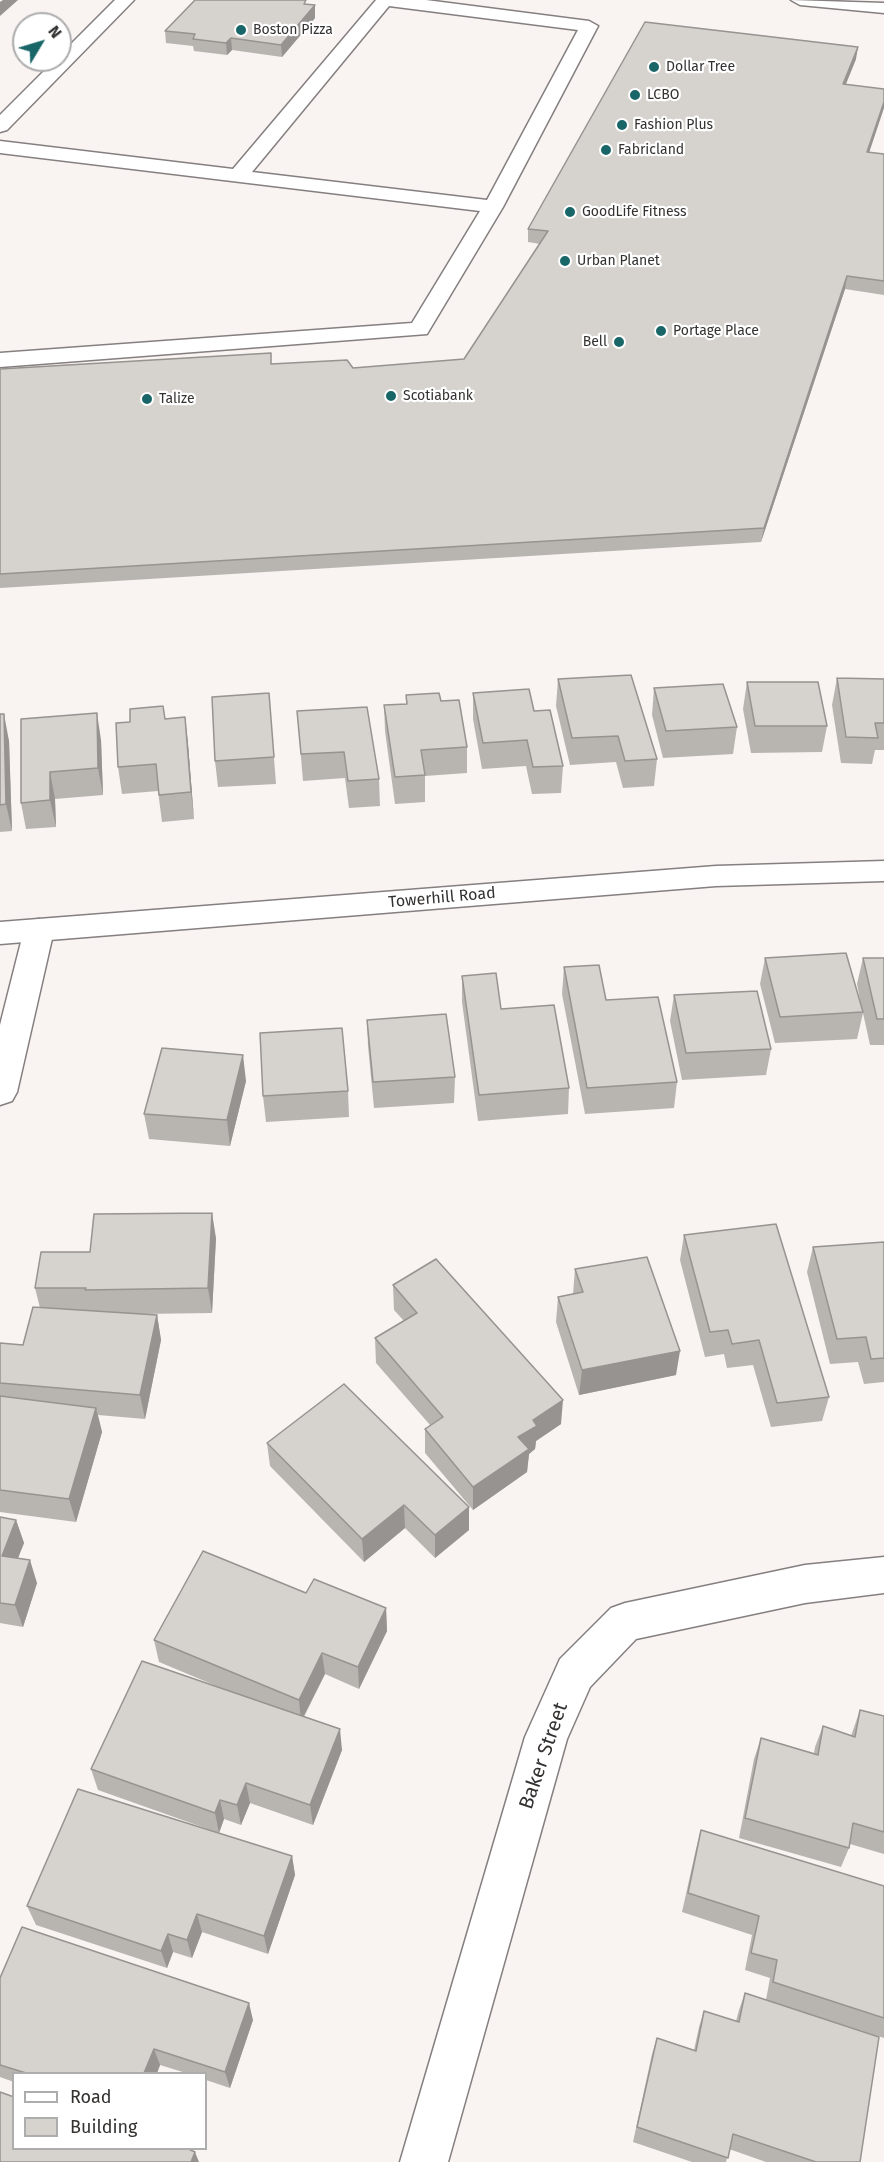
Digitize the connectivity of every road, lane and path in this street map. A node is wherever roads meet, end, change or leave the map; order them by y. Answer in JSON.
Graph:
{"nodes":[{"id":1,"x":125,"y":0,"type":"edge"},
{"id":2,"x":800,"y":0,"type":"edge"},
{"id":3,"x":884,"y":8,"type":"edge"},
{"id":4,"x":0,"y":126,"type":"edge"},
{"id":5,"x":0,"y":147,"type":"edge"},
{"id":6,"x":238,"y":176,"type":"junction"},
{"id":7,"x":493,"y":207,"type":"junction"},
{"id":8,"x":0,"y":360,"type":"edge"},
{"id":9,"x":884,"y":871,"type":"edge"},
{"id":10,"x":39,"y":930,"type":"junction"},
{"id":11,"x":0,"y":933,"type":"edge"},
{"id":12,"x":0,"y":1092,"type":"edge"},
{"id":13,"x":884,"y":1575,"type":"edge"},
{"id":14,"x":424,"y":2162,"type":"edge"}],
"edges":[{"from":1,"to":4,"type":"street"},
{"from":2,"to":3,"type":"street"},
{"from":5,"to":6,"type":"street"},
{"from":6,"to":7,"type":"street"},
{"from":6,"to":7,"type":"street"},
{"from":7,"to":8,"type":"street"},
{"from":9,"to":10,"type":"street","name":"Towerhill Road"},
{"from":10,"to":11,"type":"street","name":"Towerhill Road"},
{"from":10,"to":12,"type":"street"},
{"from":13,"to":14,"type":"street","name":"Baker Street"}]}
